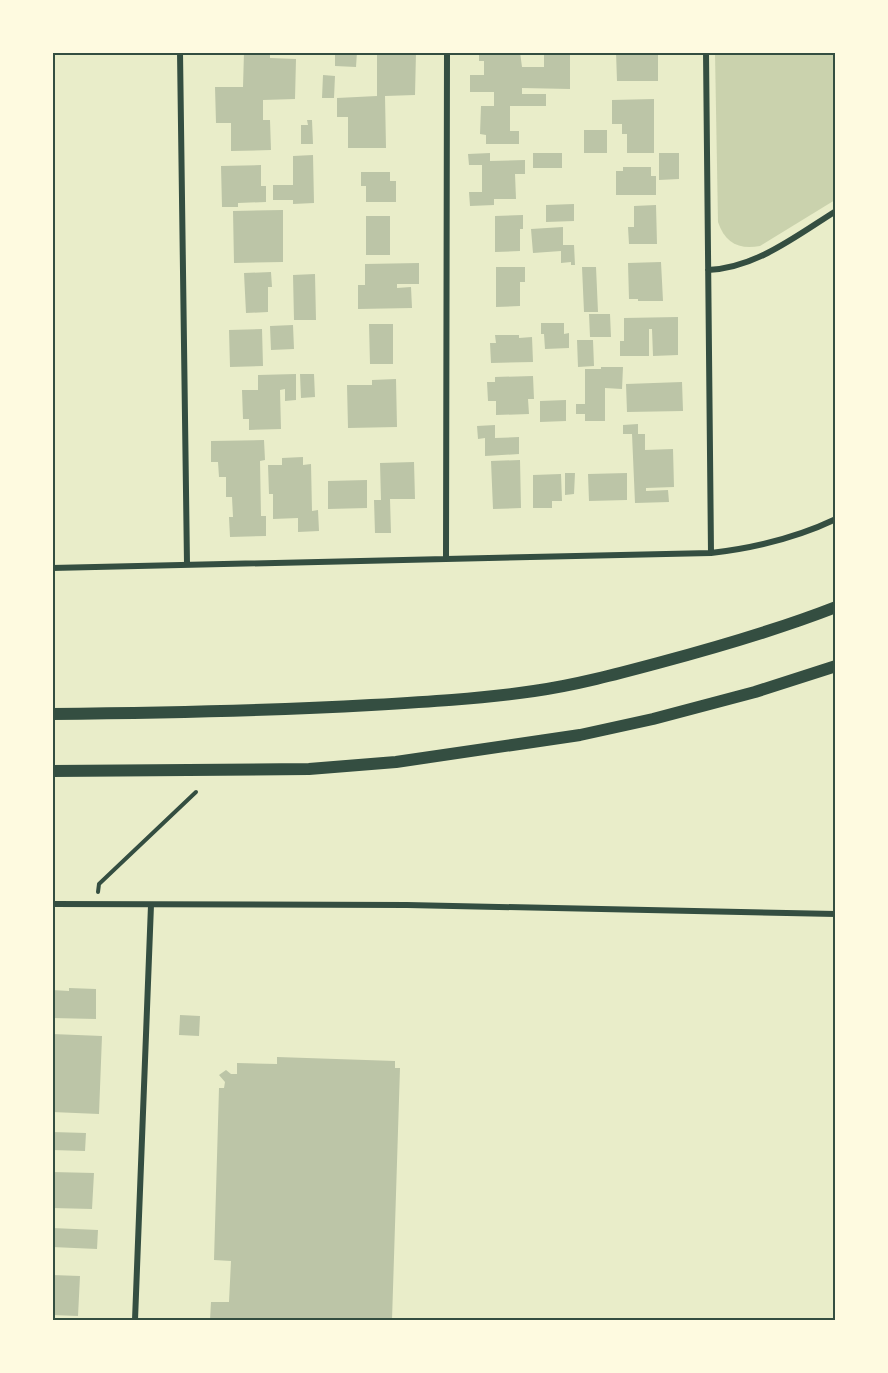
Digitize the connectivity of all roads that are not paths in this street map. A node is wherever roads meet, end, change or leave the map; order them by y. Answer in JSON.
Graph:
{"nodes":[{"id":1,"x":180,"y":52,"type":"edge"},
{"id":2,"x":447,"y":52,"type":"edge"},
{"id":3,"x":706,"y":52,"type":"edge"},
{"id":4,"x":836,"y":211,"type":"edge"},
{"id":5,"x":708,"y":270,"type":"junction"},
{"id":6,"x":836,"y":519,"type":"edge"},
{"id":7,"x":711,"y":553,"type":"junction"},
{"id":8,"x":446,"y":559,"type":"junction"},
{"id":9,"x":187,"y":564,"type":"junction"},
{"id":10,"x":52,"y":568,"type":"edge"},
{"id":11,"x":836,"y":608,"type":"edge"},
{"id":12,"x":836,"y":666,"type":"edge"},
{"id":13,"x":52,"y":714,"type":"edge"},
{"id":14,"x":52,"y":771,"type":"edge"},
{"id":15,"x":52,"y":904,"type":"edge"},
{"id":16,"x":151,"y":905,"type":"junction"},
{"id":17,"x":836,"y":914,"type":"edge"},
{"id":18,"x":135,"y":1320,"type":"edge"}],
"edges":[{"from":1,"to":9,"type":"street"},
{"from":2,"to":8,"type":"street"},
{"from":3,"to":5,"type":"street"},
{"from":4,"to":5,"type":"street"},
{"from":5,"to":7,"type":"street"},
{"from":6,"to":7,"type":"street"},
{"from":7,"to":8,"type":"street"},
{"from":8,"to":9,"type":"street"},
{"from":9,"to":10,"type":"street"},
{"from":11,"to":13,"type":"main road"},
{"from":12,"to":14,"type":"main road"},
{"from":15,"to":16,"type":"street"},
{"from":16,"to":17,"type":"street"},
{"from":16,"to":18,"type":"street"}]}
